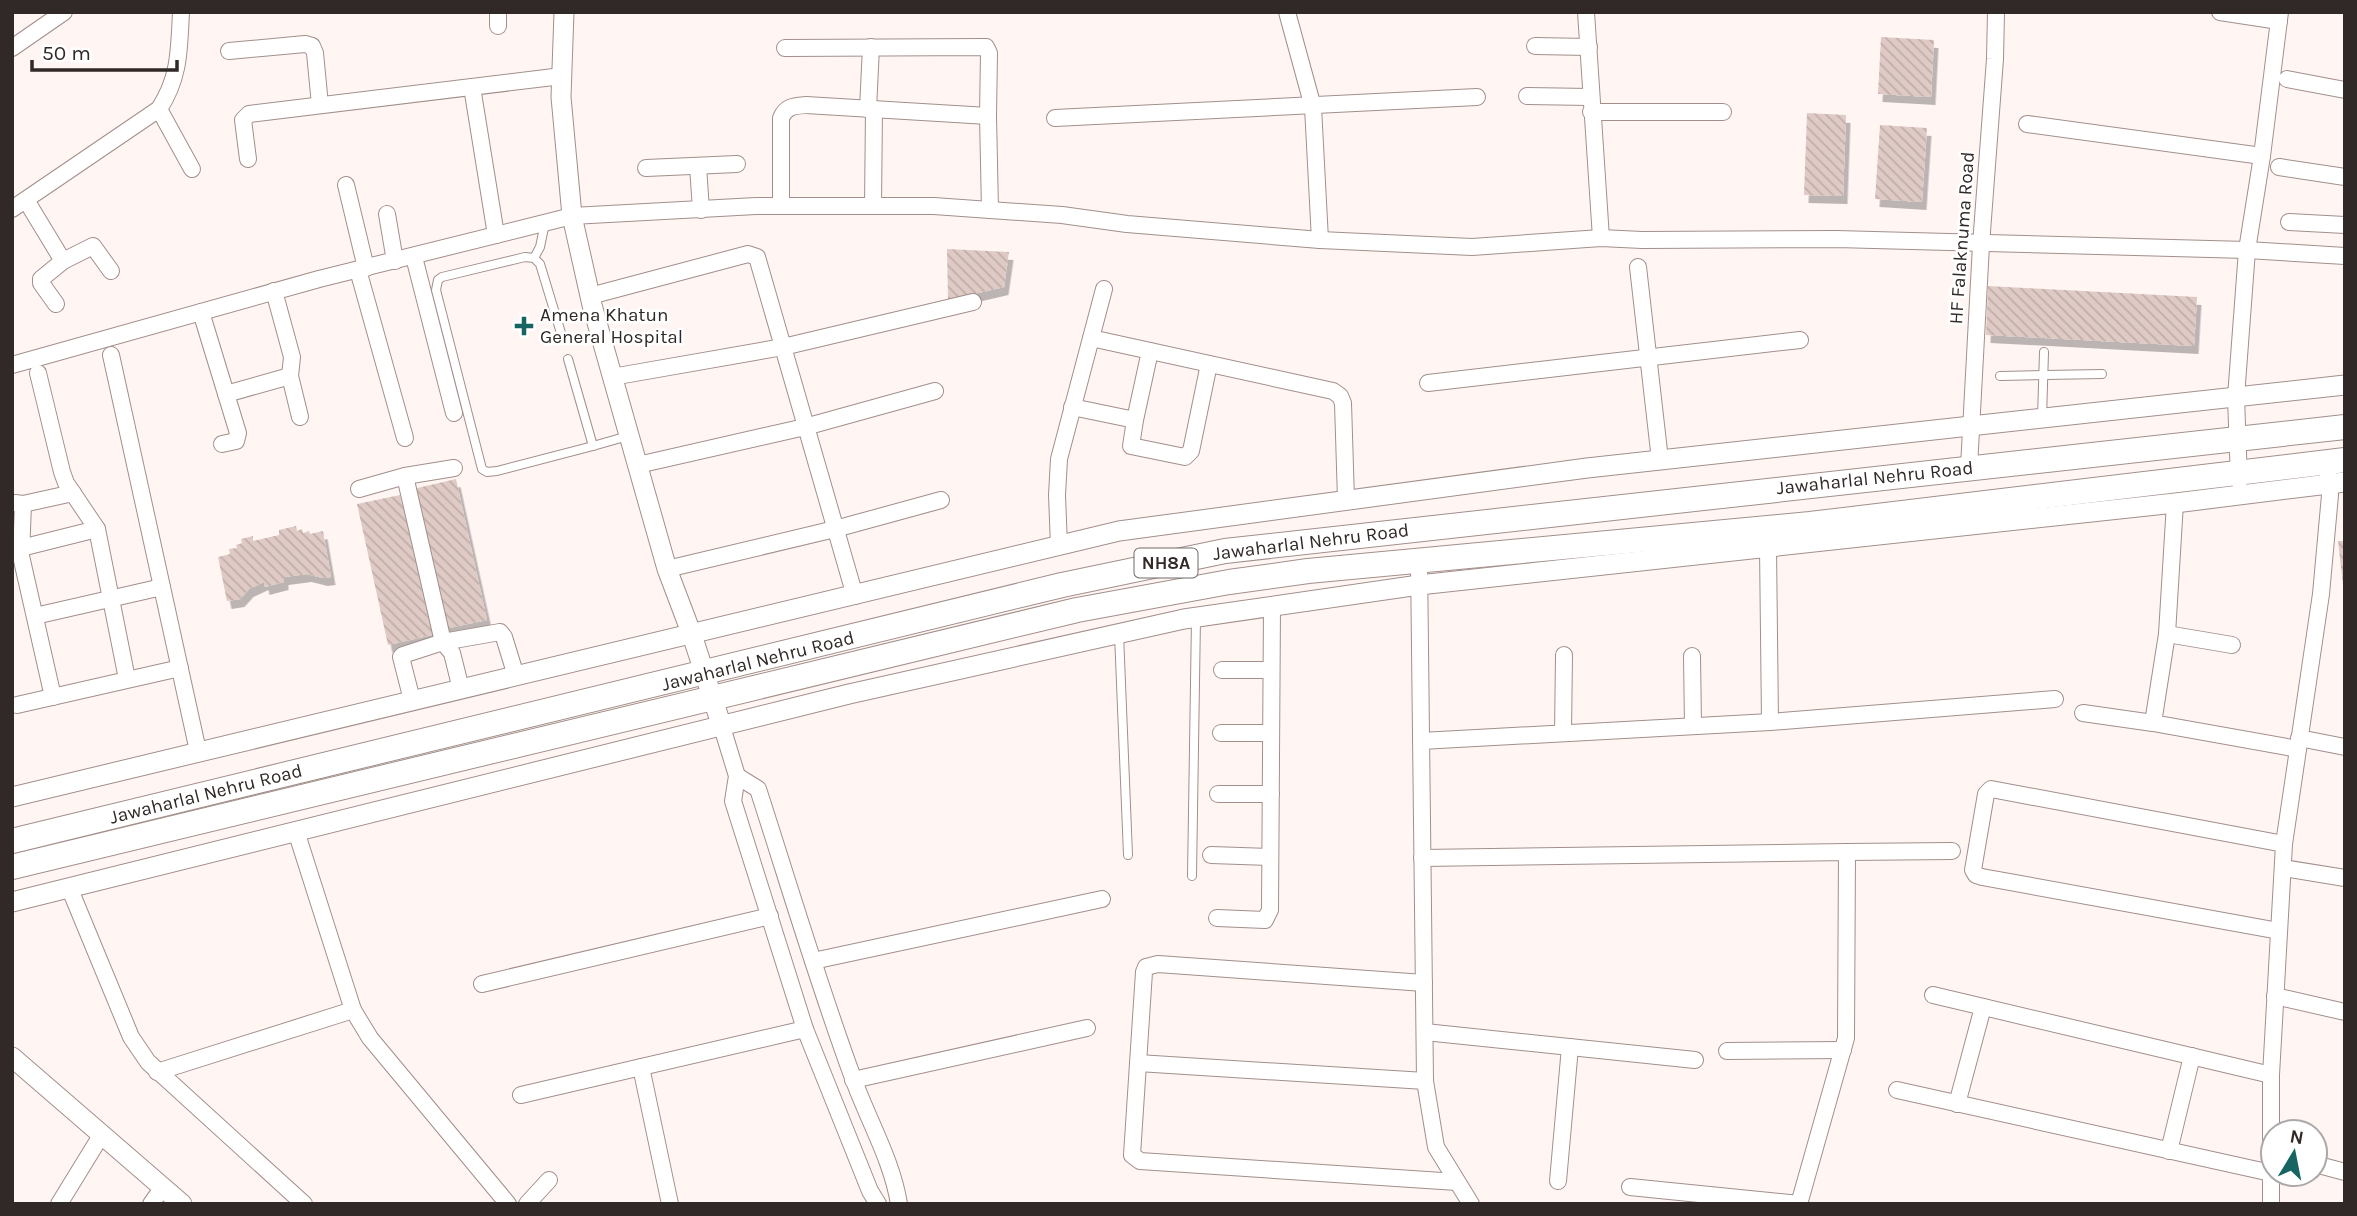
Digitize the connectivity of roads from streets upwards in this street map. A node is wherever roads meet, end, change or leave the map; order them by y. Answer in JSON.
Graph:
{"nodes":[{"id":1,"x":64,"y":12,"type":"edge"},
{"id":2,"x":181,"y":12,"type":"edge"},
{"id":3,"x":564,"y":12,"type":"edge"},
{"id":4,"x":1287,"y":12,"type":"edge"},
{"id":5,"x":1586,"y":12,"type":"edge"},
{"id":6,"x":1996,"y":12,"type":"edge"},
{"id":7,"x":2220,"y":12,"type":"edge"},
{"id":8,"x":2280,"y":16,"type":"edge"},
{"id":9,"x":1535,"y":46,"type":"dead end"},
{"id":10,"x":871,"y":47,"type":"junction"},
{"id":11,"x":1588,"y":47,"type":"junction"},
{"id":12,"x":12,"y":48,"type":"edge"},
{"id":13,"x":785,"y":48,"type":"dead end"},
{"id":14,"x":229,"y":51,"type":"dead end"},
{"id":15,"x":562,"y":76,"type":"junction"},
{"id":16,"x":2287,"y":79,"type":"dead end"},
{"id":17,"x":472,"y":87,"type":"junction"},
{"id":18,"x":2345,"y":89,"type":"edge"},
{"id":19,"x":1527,"y":96,"type":"dead end"},
{"id":20,"x":1477,"y":97,"type":"dead end"},
{"id":21,"x":1591,"y":104,"type":"junction"},
{"id":22,"x":320,"y":105,"type":"junction"},
{"id":23,"x":1313,"y":107,"type":"junction"},
{"id":24,"x":159,"y":109,"type":"junction"},
{"id":25,"x":871,"y":109,"type":"junction"},
{"id":26,"x":1723,"y":112,"type":"dead end"},
{"id":27,"x":988,"y":116,"type":"junction"},
{"id":28,"x":1055,"y":118,"type":"dead end"},
{"id":29,"x":2026,"y":124,"type":"dead end"},
{"id":30,"x":2262,"y":156,"type":"junction"},
{"id":31,"x":248,"y":159,"type":"dead end"},
{"id":32,"x":737,"y":164,"type":"dead end"},
{"id":33,"x":698,"y":166,"type":"junction"},
{"id":34,"x":2279,"y":167,"type":"dead end"},
{"id":35,"x":646,"y":168,"type":"dead end"},
{"id":36,"x":192,"y":169,"type":"dead end"},
{"id":37,"x":2345,"y":177,"type":"edge"},
{"id":38,"x":346,"y":185,"type":"dead end"},
{"id":39,"x":26,"y":200,"type":"junction"},
{"id":40,"x":781,"y":206,"type":"junction"},
{"id":41,"x":873,"y":206,"type":"junction"},
{"id":42,"x":12,"y":209,"type":"edge"},
{"id":43,"x":701,"y":210,"type":"junction"},
{"id":44,"x":990,"y":210,"type":"junction"},
{"id":45,"x":387,"y":214,"type":"dead end"},
{"id":46,"x":572,"y":216,"type":"junction"},
{"id":47,"x":2289,"y":222,"type":"dead end"},
{"id":48,"x":2345,"y":225,"type":"edge"},
{"id":49,"x":496,"y":235,"type":"junction"},
{"id":50,"x":1601,"y":238,"type":"junction"},
{"id":51,"x":1320,"y":240,"type":"junction"},
{"id":52,"x":1981,"y":245,"type":"junction"},
{"id":53,"x":2247,"y":250,"type":"junction"},
{"id":54,"x":2345,"y":256,"type":"edge"},
{"id":55,"x":414,"y":257,"type":"junction"},
{"id":56,"x":63,"y":261,"type":"junction"},
{"id":57,"x":395,"y":261,"type":"junction"},
{"id":58,"x":1639,"y":267,"type":"dead end"},
{"id":59,"x":362,"y":269,"type":"junction"},
{"id":60,"x":111,"y":271,"type":"dead end"},
{"id":61,"x":1104,"y":289,"type":"dead end"},
{"id":62,"x":274,"y":291,"type":"junction"},
{"id":63,"x":590,"y":296,"type":"junction"},
{"id":64,"x":973,"y":302,"type":"dead end"},
{"id":65,"x":56,"y":304,"type":"dead end"},
{"id":66,"x":201,"y":312,"type":"junction"},
{"id":67,"x":1091,"y":338,"type":"junction"},
{"id":68,"x":1800,"y":340,"type":"dead end"},
{"id":69,"x":782,"y":347,"type":"junction"},
{"id":70,"x":1150,"y":351,"type":"junction"},
{"id":71,"x":111,"y":355,"type":"dead end"},
{"id":72,"x":1647,"y":357,"type":"junction"},
{"id":73,"x":1209,"y":364,"type":"junction"},
{"id":74,"x":12,"y":365,"type":"edge"},
{"id":75,"x":38,"y":373,"type":"dead end"},
{"id":76,"x":290,"y":376,"type":"junction"},
{"id":77,"x":612,"y":377,"type":"junction"},
{"id":78,"x":1428,"y":383,"type":"dead end"},
{"id":79,"x":2345,"y":385,"type":"edge"},
{"id":80,"x":935,"y":391,"type":"dead end"},
{"id":81,"x":226,"y":394,"type":"junction"},
{"id":82,"x":2236,"y":397,"type":"junction"},
{"id":83,"x":1072,"y":407,"type":"junction"},
{"id":84,"x":454,"y":413,"type":"dead end"},
{"id":85,"x":300,"y":417,"type":"dead end"},
{"id":86,"x":1135,"y":420,"type":"junction"},
{"id":87,"x":805,"y":426,"type":"junction"},
{"id":88,"x":1970,"y":426,"type":"junction"},
{"id":89,"x":2345,"y":427,"type":"edge"},
{"id":90,"x":405,"y":438,"type":"dead end"},
{"id":91,"x":2238,"y":439,"type":"junction"},
{"id":92,"x":222,"y":444,"type":"dead end"},
{"id":93,"x":1660,"y":460,"type":"junction"},
{"id":94,"x":638,"y":465,"type":"junction"},
{"id":95,"x":1969,"y":467,"type":"junction"},
{"id":96,"x":454,"y":468,"type":"dead end"},
{"id":97,"x":2336,"y":472,"type":"edge"},
{"id":98,"x":405,"y":476,"type":"junction"},
{"id":99,"x":2239,"y":483,"type":"junction"},
{"id":100,"x":359,"y":489,"type":"dead end"},
{"id":101,"x":73,"y":493,"type":"junction"},
{"id":102,"x":941,"y":500,"type":"dead end"},
{"id":103,"x":1346,"y":500,"type":"junction"},
{"id":104,"x":18,"y":503,"type":"edge"},
{"id":105,"x":2175,"y":503,"type":"junction"},
{"id":106,"x":97,"y":529,"type":"junction"},
{"id":107,"x":835,"y":529,"type":"junction"},
{"id":108,"x":1059,"y":546,"type":"junction"},
{"id":109,"x":1768,"y":547,"type":"junction"},
{"id":110,"x":21,"y":548,"type":"junction"},
{"id":111,"x":667,"y":569,"type":"junction"},
{"id":112,"x":1419,"y":573,"type":"junction"},
{"id":113,"x":162,"y":587,"type":"junction"},
{"id":114,"x":855,"y":596,"type":"junction"},
{"id":115,"x":111,"y":598,"type":"junction"},
{"id":116,"x":1272,"y":607,"type":"junction"},
{"id":117,"x":35,"y":617,"type":"junction"},
{"id":118,"x":2167,"y":634,"type":"junction"},
{"id":119,"x":692,"y":635,"type":"junction"},
{"id":120,"x":443,"y":642,"type":"junction"},
{"id":121,"x":2232,"y":645,"type":"dead end"},
{"id":122,"x":1564,"y":655,"type":"dead end"},
{"id":123,"x":1692,"y":656,"type":"dead end"},
{"id":124,"x":180,"y":668,"type":"junction"},
{"id":125,"x":1222,"y":670,"type":"dead end"},
{"id":126,"x":1271,"y":670,"type":"junction"},
{"id":127,"x":705,"y":674,"type":"junction"},
{"id":128,"x":516,"y":676,"type":"junction"},
{"id":129,"x":127,"y":679,"type":"junction"},
{"id":130,"x":461,"y":689,"type":"junction"},
{"id":131,"x":52,"y":697,"type":"junction"},
{"id":132,"x":713,"y":698,"type":"junction"},
{"id":133,"x":2055,"y":699,"type":"dead end"},
{"id":134,"x":412,"y":700,"type":"junction"},
{"id":135,"x":18,"y":705,"type":"dead end"},
{"id":136,"x":2083,"y":713,"type":"dead end"},
{"id":137,"x":1770,"y":722,"type":"junction"},
{"id":138,"x":2153,"y":723,"type":"junction"},
{"id":139,"x":722,"y":726,"type":"junction"},
{"id":140,"x":1693,"y":726,"type":"junction"},
{"id":141,"x":1220,"y":733,"type":"dead end"},
{"id":142,"x":1271,"y":733,"type":"junction"},
{"id":143,"x":1563,"y":733,"type":"junction"},
{"id":144,"x":1421,"y":741,"type":"junction"},
{"id":145,"x":2299,"y":744,"type":"junction"},
{"id":146,"x":2345,"y":747,"type":"edge"},
{"id":147,"x":198,"y":751,"type":"junction"},
{"id":148,"x":737,"y":776,"type":"junction"},
{"id":149,"x":1218,"y":794,"type":"dead end"},
{"id":150,"x":1271,"y":794,"type":"junction"},
{"id":151,"x":12,"y":797,"type":"edge"},
{"id":152,"x":296,"y":831,"type":"junction"},
{"id":153,"x":12,"y":841,"type":"edge"},
{"id":154,"x":2284,"y":844,"type":"junction"},
{"id":155,"x":1952,"y":851,"type":"dead end"},
{"id":156,"x":1847,"y":852,"type":"junction"},
{"id":157,"x":1211,"y":855,"type":"dead end"},
{"id":158,"x":1270,"y":857,"type":"junction"},
{"id":159,"x":1422,"y":858,"type":"junction"},
{"id":160,"x":12,"y":867,"type":"edge"},
{"id":161,"x":2283,"y":868,"type":"junction"},
{"id":162,"x":2345,"y":878,"type":"edge"},
{"id":163,"x":69,"y":887,"type":"junction"},
{"id":164,"x":1102,"y":899,"type":"dead end"},
{"id":165,"x":12,"y":902,"type":"edge"},
{"id":166,"x":770,"y":916,"type":"junction"},
{"id":167,"x":1217,"y":918,"type":"dead end"},
{"id":168,"x":2279,"y":931,"type":"junction"},
{"id":169,"x":813,"y":961,"type":"junction"},
{"id":170,"x":1423,"y":983,"type":"junction"},
{"id":171,"x":482,"y":984,"type":"dead end"},
{"id":172,"x":1933,"y":995,"type":"dead end"},
{"id":173,"x":2275,"y":996,"type":"junction"},
{"id":174,"x":1983,"y":1007,"type":"junction"},
{"id":175,"x":353,"y":1010,"type":"junction"},
{"id":176,"x":2345,"y":1012,"type":"edge"},
{"id":177,"x":1087,"y":1028,"type":"dead end"},
{"id":178,"x":805,"y":1029,"type":"junction"},
{"id":179,"x":1425,"y":1032,"type":"junction"},
{"id":180,"x":1570,"y":1047,"type":"junction"},
{"id":181,"x":1843,"y":1050,"type":"junction"},
{"id":182,"x":1727,"y":1051,"type":"dead end"},
{"id":183,"x":2192,"y":1056,"type":"junction"},
{"id":184,"x":12,"y":1057,"type":"edge"},
{"id":185,"x":1695,"y":1060,"type":"dead end"},
{"id":186,"x":1138,"y":1063,"type":"junction"},
{"id":187,"x":641,"y":1067,"type":"junction"},
{"id":188,"x":157,"y":1072,"type":"junction"},
{"id":189,"x":2271,"y":1075,"type":"junction"},
{"id":190,"x":853,"y":1080,"type":"junction"},
{"id":191,"x":1425,"y":1081,"type":"junction"},
{"id":192,"x":1897,"y":1090,"type":"dead end"},
{"id":193,"x":521,"y":1095,"type":"dead end"},
{"id":194,"x":1957,"y":1104,"type":"junction"},
{"id":195,"x":2272,"y":1118,"type":"edge"},
{"id":196,"x":102,"y":1134,"type":"junction"},
{"id":197,"x":2169,"y":1151,"type":"junction"},
{"id":198,"x":2259,"y":1170,"type":"edge"},
{"id":199,"x":549,"y":1180,"type":"dead end"},
{"id":200,"x":1558,"y":1181,"type":"dead end"},
{"id":201,"x":1457,"y":1182,"type":"junction"},
{"id":202,"x":1630,"y":1186,"type":"dead end"},
{"id":203,"x":163,"y":1187,"type":"junction"},
{"id":204,"x":58,"y":1204,"type":"edge"},
{"id":205,"x":151,"y":1204,"type":"edge"},
{"id":206,"x":182,"y":1204,"type":"edge"},
{"id":207,"x":304,"y":1204,"type":"edge"},
{"id":208,"x":508,"y":1204,"type":"edge"},
{"id":209,"x":527,"y":1204,"type":"edge"},
{"id":210,"x":670,"y":1204,"type":"edge"},
{"id":211,"x":878,"y":1204,"type":"edge"},
{"id":212,"x":899,"y":1204,"type":"edge"},
{"id":213,"x":1471,"y":1204,"type":"edge"},
{"id":214,"x":1800,"y":1204,"type":"edge"}],
"edges":[{"from":1,"to":12,"type":"street"},
{"from":2,"to":24,"type":"street"},
{"from":3,"to":15,"type":"street"},
{"from":4,"to":23,"type":"street"},
{"from":5,"to":11,"type":"street"},
{"from":6,"to":52,"type":"street","name":"HF Falaknuma Road"},
{"from":7,"to":8,"type":"street"},
{"from":8,"to":30,"type":"street"},
{"from":9,"to":11,"type":"street"},
{"from":10,"to":13,"type":"street"},
{"from":10,"to":25,"type":"street"},
{"from":10,"to":27,"type":"street"},
{"from":11,"to":21,"type":"street"},
{"from":14,"to":22,"type":"street"},
{"from":15,"to":17,"type":"street"},
{"from":15,"to":46,"type":"street"},
{"from":16,"to":18,"type":"street"},
{"from":17,"to":22,"type":"street"},
{"from":17,"to":49,"type":"street"},
{"from":19,"to":21,"type":"street"},
{"from":20,"to":23,"type":"street"},
{"from":21,"to":26,"type":"street"},
{"from":21,"to":50,"type":"street"},
{"from":22,"to":31,"type":"street"},
{"from":23,"to":28,"type":"street"},
{"from":23,"to":51,"type":"street"},
{"from":24,"to":36,"type":"street"},
{"from":24,"to":39,"type":"street"},
{"from":25,"to":27,"type":"street"},
{"from":25,"to":40,"type":"street"},
{"from":25,"to":41,"type":"street"},
{"from":27,"to":44,"type":"street"},
{"from":29,"to":30,"type":"street"},
{"from":30,"to":53,"type":"street"},
{"from":32,"to":33,"type":"street"},
{"from":33,"to":35,"type":"street"},
{"from":33,"to":43,"type":"street"},
{"from":34,"to":37,"type":"street"},
{"from":38,"to":59,"type":"street"},
{"from":39,"to":42,"type":"street"},
{"from":39,"to":56,"type":"street"},
{"from":40,"to":41,"type":"street"},
{"from":40,"to":43,"type":"street"},
{"from":41,"to":44,"type":"street"},
{"from":43,"to":46,"type":"street"},
{"from":44,"to":51,"type":"street"},
{"from":45,"to":57,"type":"street"},
{"from":46,"to":49,"type":"street"},
{"from":46,"to":63,"type":"street"},
{"from":47,"to":48,"type":"street"},
{"from":49,"to":55,"type":"street"},
{"from":50,"to":51,"type":"street"},
{"from":50,"to":52,"type":"street"},
{"from":52,"to":53,"type":"street"},
{"from":52,"to":88,"type":"street","name":"HF Falaknuma Road"},
{"from":53,"to":54,"type":"street"},
{"from":53,"to":82,"type":"street"},
{"from":55,"to":57,"type":"street"},
{"from":55,"to":84,"type":"street"},
{"from":56,"to":60,"type":"street"},
{"from":56,"to":65,"type":"street"},
{"from":57,"to":59,"type":"street"},
{"from":58,"to":72,"type":"street"},
{"from":59,"to":62,"type":"street"},
{"from":59,"to":90,"type":"street"},
{"from":61,"to":67,"type":"street"},
{"from":62,"to":66,"type":"street"},
{"from":62,"to":76,"type":"street"},
{"from":63,"to":69,"type":"street"},
{"from":63,"to":77,"type":"street"},
{"from":64,"to":69,"type":"street"},
{"from":66,"to":74,"type":"street"},
{"from":66,"to":81,"type":"street"},
{"from":67,"to":70,"type":"street"},
{"from":67,"to":83,"type":"street"},
{"from":68,"to":72,"type":"street"},
{"from":69,"to":77,"type":"street"},
{"from":69,"to":87,"type":"street"},
{"from":70,"to":73,"type":"street"},
{"from":70,"to":86,"type":"street"},
{"from":71,"to":113,"type":"street"},
{"from":72,"to":78,"type":"street"},
{"from":72,"to":93,"type":"street"},
{"from":73,"to":86,"type":"street"},
{"from":73,"to":103,"type":"street"},
{"from":75,"to":101,"type":"street"},
{"from":76,"to":81,"type":"street"},
{"from":76,"to":85,"type":"street"},
{"from":77,"to":94,"type":"street"},
{"from":79,"to":82,"type":"street"},
{"from":80,"to":87,"type":"street"},
{"from":81,"to":92,"type":"street"},
{"from":82,"to":88,"type":"street"},
{"from":82,"to":91,"type":"street"},
{"from":83,"to":86,"type":"street"},
{"from":83,"to":108,"type":"street"},
{"from":87,"to":94,"type":"street"},
{"from":87,"to":107,"type":"street"},
{"from":88,"to":93,"type":"street"},
{"from":88,"to":95,"type":"street","name":"HF Falaknuma Road"},
{"from":89,"to":91,"type":"main road","name":"Jawaharlal Nehru Road","number":"NH8A"},
{"from":91,"to":95,"type":"main road","name":"Jawaharlal Nehru Road","number":"NH8A"},
{"from":91,"to":99,"type":"street"},
{"from":93,"to":103,"type":"street"},
{"from":94,"to":111,"type":"street"},
{"from":95,"to":127,"type":"main road","name":"Jawaharlal Nehru Road","number":"NH8A"},
{"from":96,"to":98,"type":"street"},
{"from":97,"to":99,"type":"main road","name":"Jawaharlal Nehru Road","number":"NH8A"},
{"from":97,"to":145,"type":"street"},
{"from":98,"to":100,"type":"street"},
{"from":98,"to":120,"type":"street"},
{"from":99,"to":105,"type":"street"},
{"from":99,"to":112,"type":"main road","name":"Jawaharlal Nehru Road","number":"NH8A"},
{"from":101,"to":104,"type":"street"},
{"from":101,"to":106,"type":"street"},
{"from":102,"to":107,"type":"street"},
{"from":103,"to":108,"type":"street"},
{"from":104,"to":110,"type":"street"},
{"from":105,"to":109,"type":"street"},
{"from":105,"to":118,"type":"street"},
{"from":106,"to":110,"type":"street"},
{"from":106,"to":115,"type":"street"},
{"from":107,"to":111,"type":"street"},
{"from":107,"to":114,"type":"street"},
{"from":108,"to":114,"type":"street"},
{"from":109,"to":112,"type":"street"},
{"from":109,"to":137,"type":"street"},
{"from":110,"to":117,"type":"street"},
{"from":111,"to":119,"type":"street"},
{"from":112,"to":116,"type":"street"},
{"from":112,"to":132,"type":"main road","name":"Jawaharlal Nehru Road","number":"NH8A"},
{"from":112,"to":144,"type":"street"},
{"from":113,"to":115,"type":"street"},
{"from":113,"to":124,"type":"street"},
{"from":114,"to":119,"type":"street"},
{"from":115,"to":117,"type":"street"},
{"from":115,"to":129,"type":"street"},
{"from":116,"to":126,"type":"street"},
{"from":116,"to":139,"type":"street"},
{"from":117,"to":131,"type":"street"},
{"from":118,"to":121,"type":"street"},
{"from":118,"to":138,"type":"street"},
{"from":119,"to":127,"type":"street"},
{"from":119,"to":128,"type":"street"},
{"from":120,"to":128,"type":"street"},
{"from":120,"to":130,"type":"street"},
{"from":120,"to":134,"type":"street"},
{"from":122,"to":143,"type":"street"},
{"from":123,"to":140,"type":"street"},
{"from":124,"to":129,"type":"street"},
{"from":124,"to":147,"type":"street"},
{"from":125,"to":126,"type":"street"},
{"from":126,"to":142,"type":"street"},
{"from":127,"to":132,"type":"street"},
{"from":127,"to":153,"type":"main road","name":"Jawaharlal Nehru Road","number":"NH8A"},
{"from":128,"to":130,"type":"street"},
{"from":129,"to":131,"type":"street"},
{"from":130,"to":134,"type":"street"},
{"from":131,"to":135,"type":"street"},
{"from":132,"to":139,"type":"street"},
{"from":132,"to":160,"type":"main road","name":"Jawaharlal Nehru Road","number":"NH8A"},
{"from":133,"to":137,"type":"street"},
{"from":134,"to":147,"type":"street"},
{"from":136,"to":138,"type":"street"},
{"from":137,"to":140,"type":"street"},
{"from":138,"to":145,"type":"street"},
{"from":139,"to":148,"type":"street"},
{"from":139,"to":152,"type":"street"},
{"from":140,"to":143,"type":"street"},
{"from":141,"to":142,"type":"street"},
{"from":142,"to":150,"type":"street"},
{"from":143,"to":144,"type":"street"},
{"from":144,"to":159,"type":"street"},
{"from":145,"to":146,"type":"street"},
{"from":145,"to":154,"type":"street"},
{"from":147,"to":151,"type":"street"},
{"from":148,"to":166,"type":"street"},
{"from":148,"to":169,"type":"street"},
{"from":149,"to":150,"type":"street"},
{"from":150,"to":158,"type":"street"},
{"from":152,"to":163,"type":"street"},
{"from":152,"to":175,"type":"street"},
{"from":154,"to":161,"type":"street"},
{"from":154,"to":168,"type":"street"},
{"from":155,"to":156,"type":"street"},
{"from":156,"to":159,"type":"street"},
{"from":156,"to":181,"type":"street"},
{"from":157,"to":158,"type":"street"},
{"from":158,"to":167,"type":"street"},
{"from":159,"to":170,"type":"street"},
{"from":161,"to":162,"type":"street"},
{"from":161,"to":168,"type":"street"},
{"from":163,"to":165,"type":"street"},
{"from":163,"to":188,"type":"street"},
{"from":164,"to":169,"type":"street"},
{"from":166,"to":171,"type":"street"},
{"from":166,"to":178,"type":"street"},
{"from":168,"to":173,"type":"street"},
{"from":169,"to":190,"type":"street"},
{"from":170,"to":179,"type":"street"},
{"from":170,"to":186,"type":"street"},
{"from":172,"to":174,"type":"street"},
{"from":173,"to":176,"type":"street"},
{"from":173,"to":189,"type":"street"},
{"from":174,"to":183,"type":"street"},
{"from":174,"to":194,"type":"street"},
{"from":175,"to":188,"type":"street"},
{"from":175,"to":208,"type":"street"},
{"from":177,"to":190,"type":"street"},
{"from":178,"to":187,"type":"street"},
{"from":178,"to":211,"type":"street"},
{"from":179,"to":180,"type":"street"},
{"from":179,"to":191,"type":"street"},
{"from":180,"to":185,"type":"street"},
{"from":180,"to":200,"type":"street"},
{"from":181,"to":182,"type":"street"},
{"from":181,"to":214,"type":"street"},
{"from":183,"to":189,"type":"street"},
{"from":183,"to":197,"type":"street"},
{"from":184,"to":196,"type":"street"},
{"from":186,"to":191,"type":"street"},
{"from":186,"to":201,"type":"street"},
{"from":187,"to":193,"type":"street"},
{"from":187,"to":210,"type":"street"},
{"from":188,"to":207,"type":"street"},
{"from":189,"to":195,"type":"street"},
{"from":190,"to":212,"type":"street"},
{"from":191,"to":201,"type":"street"},
{"from":192,"to":194,"type":"street"},
{"from":194,"to":197,"type":"street"},
{"from":196,"to":203,"type":"street"},
{"from":196,"to":204,"type":"street"},
{"from":197,"to":198,"type":"street"},
{"from":199,"to":209,"type":"street"},
{"from":201,"to":213,"type":"street"},
{"from":202,"to":214,"type":"street"},
{"from":203,"to":205,"type":"street"},
{"from":203,"to":206,"type":"street"}]}
